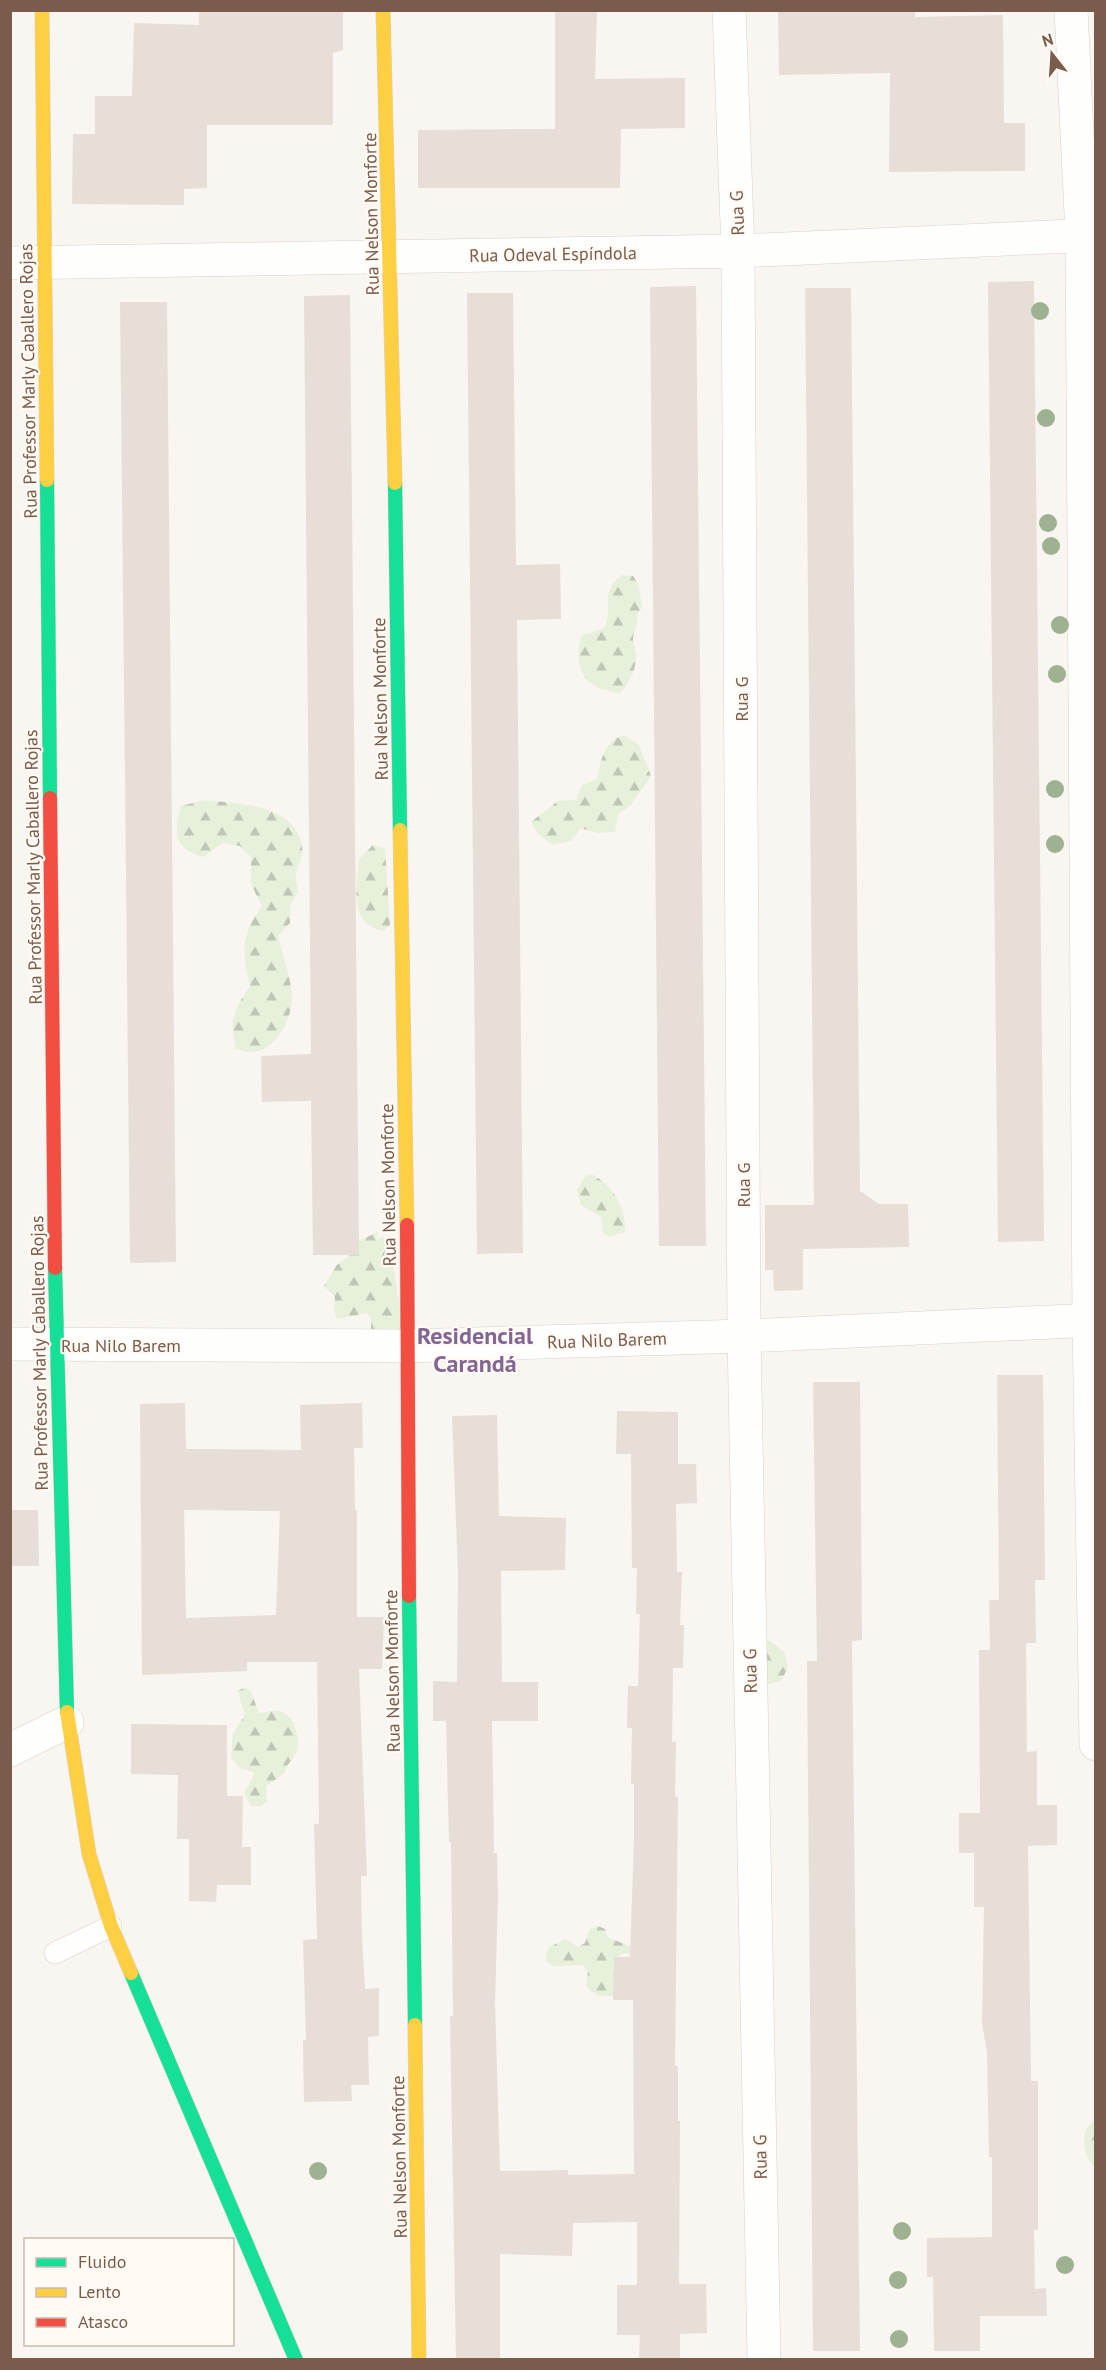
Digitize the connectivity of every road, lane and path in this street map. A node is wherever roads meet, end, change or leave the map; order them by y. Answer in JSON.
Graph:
{"nodes":[{"id":1,"x":42,"y":10,"type":"edge"},
{"id":2,"x":383,"y":10,"type":"edge"},
{"id":3,"x":729,"y":10,"type":"edge"},
{"id":4,"x":1071,"y":10,"type":"edge"},
{"id":5,"x":1089,"y":235,"type":"edge"},
{"id":6,"x":738,"y":251,"type":"junction"},
{"id":7,"x":391,"y":256,"type":"junction"},
{"id":8,"x":10,"y":263,"type":"edge"},
{"id":9,"x":45,"y":263,"type":"junction"},
{"id":10,"x":1092,"y":1320,"type":"edge"},
{"id":11,"x":744,"y":1336,"type":"junction"},
{"id":12,"x":10,"y":1344,"type":"edge"},
{"id":13,"x":56,"y":1345,"type":"junction"},
{"id":14,"x":406,"y":1346,"type":"junction"},
{"id":15,"x":67,"y":1722,"type":"junction"},
{"id":16,"x":1095,"y":1744,"type":"edge"},
{"id":17,"x":10,"y":1750,"type":"edge"},
{"id":18,"x":111,"y":1926,"type":"junction"},
{"id":19,"x":55,"y":1953,"type":"dead end"},
{"id":20,"x":296,"y":2360,"type":"edge"},
{"id":21,"x":419,"y":2360,"type":"edge"},
{"id":22,"x":764,"y":2360,"type":"edge"}],
"edges":[{"from":1,"to":9,"type":"street","name":"Rua Professor Marly Caballero Rojas"},
{"from":2,"to":7,"type":"street","name":"Rua Nelson Monforte"},
{"from":3,"to":6,"type":"street","name":"Rua G"},
{"from":4,"to":5,"type":"street"},
{"from":5,"to":6,"type":"street","name":"Rua Odeval Espíndola"},
{"from":5,"to":10,"type":"street"},
{"from":6,"to":7,"type":"street","name":"Rua Odeval Espíndola"},
{"from":6,"to":11,"type":"street","name":"Rua G"},
{"from":7,"to":9,"type":"street","name":"Rua Odeval Espíndola"},
{"from":7,"to":14,"type":"street","name":"Rua Nelson Monforte"},
{"from":8,"to":9,"type":"street","name":"Rua Odeval Espíndola"},
{"from":9,"to":13,"type":"street","name":"Rua Professor Marly Caballero Rojas"},
{"from":10,"to":11,"type":"street","name":"Rua Nilo Barem"},
{"from":10,"to":16,"type":"street"},
{"from":11,"to":14,"type":"street","name":"Rua Nilo Barem"},
{"from":11,"to":22,"type":"street","name":"Rua G"},
{"from":12,"to":13,"type":"street","name":"Rua Nilo Barem"},
{"from":13,"to":14,"type":"street","name":"Rua Nilo Barem"},
{"from":13,"to":15,"type":"street","name":"Rua Professor Marly Caballero Rojas"},
{"from":14,"to":21,"type":"street","name":"Rua Nelson Monforte"},
{"from":15,"to":17,"type":"street"},
{"from":15,"to":18,"type":"street","name":"Rua Professor Marly Caballero Rojas"},
{"from":18,"to":19,"type":"lane"},
{"from":18,"to":20,"type":"street","name":"Rua Professor Marly Caballero Rojas"}]}
